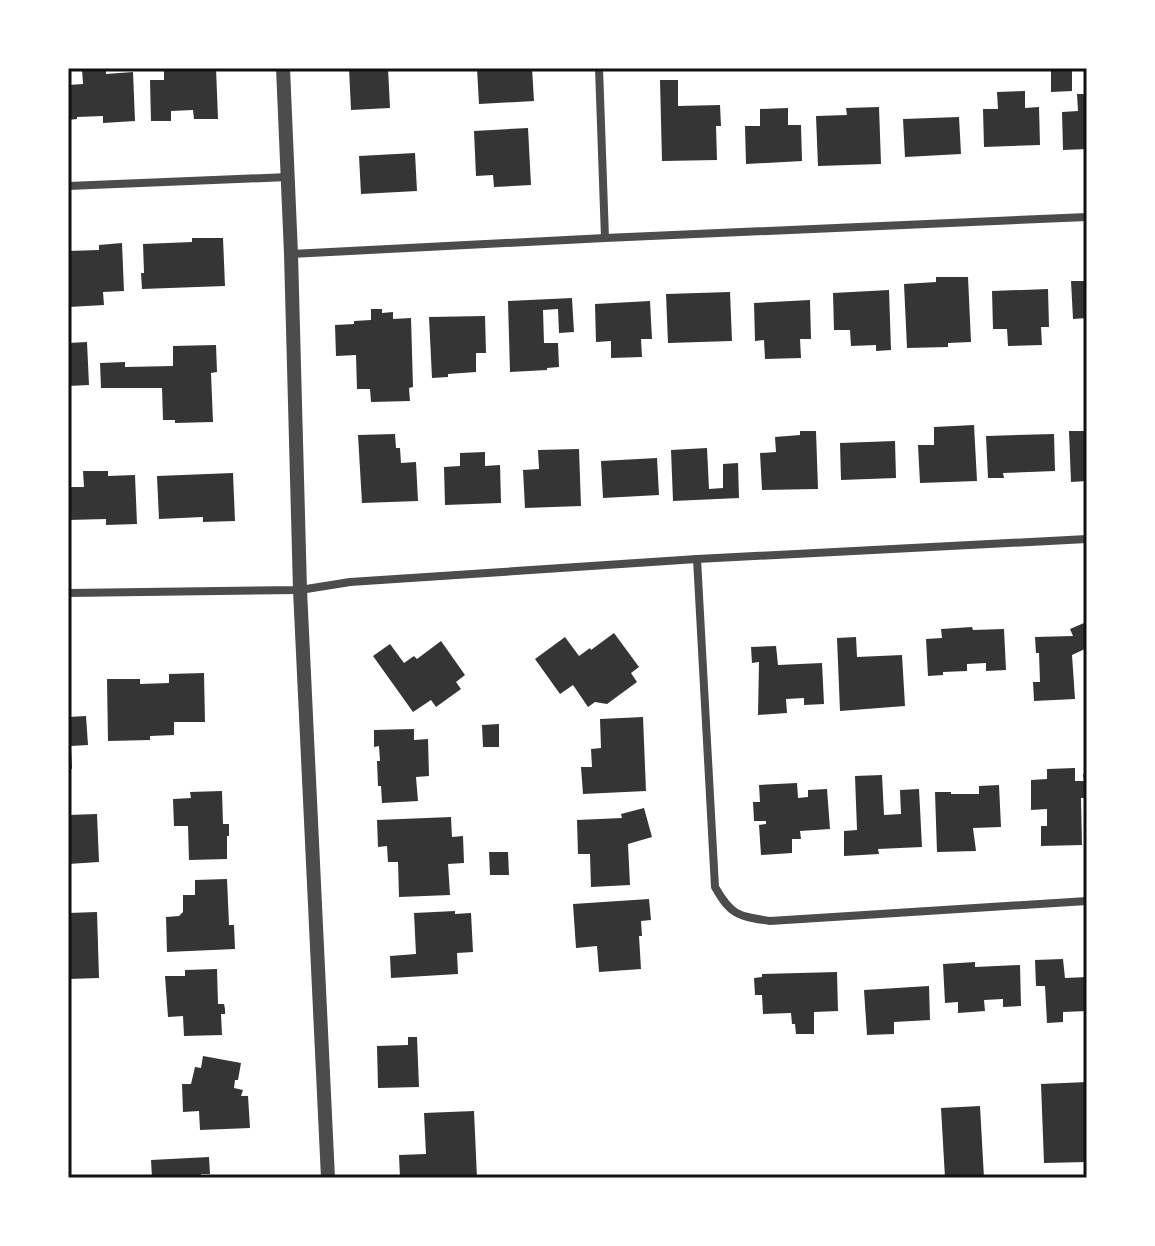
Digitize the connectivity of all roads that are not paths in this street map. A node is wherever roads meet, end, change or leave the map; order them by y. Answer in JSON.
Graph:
{"nodes":[{"id":1,"x":283,"y":68,"type":"edge"},
{"id":2,"x":599,"y":68,"type":"edge"},
{"id":3,"x":288,"y":177,"type":"junction"},
{"id":4,"x":68,"y":186,"type":"edge"},
{"id":5,"x":1087,"y":217,"type":"edge"},
{"id":6,"x":605,"y":238,"type":"junction"},
{"id":7,"x":291,"y":254,"type":"junction"},
{"id":8,"x":1087,"y":539,"type":"edge"},
{"id":9,"x":697,"y":559,"type":"junction"},
{"id":10,"x":300,"y":590,"type":"junction"},
{"id":11,"x":68,"y":593,"type":"edge"},
{"id":12,"x":1087,"y":901,"type":"edge"},
{"id":13,"x":328,"y":1178,"type":"edge"}],
"edges":[{"from":1,"to":3,"type":"street"},
{"from":2,"to":6,"type":"street"},
{"from":3,"to":4,"type":"street"},
{"from":3,"to":7,"type":"street"},
{"from":5,"to":6,"type":"street"},
{"from":6,"to":7,"type":"street"},
{"from":7,"to":10,"type":"street"},
{"from":8,"to":9,"type":"street"},
{"from":9,"to":10,"type":"street"},
{"from":9,"to":12,"type":"street"},
{"from":10,"to":11,"type":"street"},
{"from":10,"to":13,"type":"street"}]}
